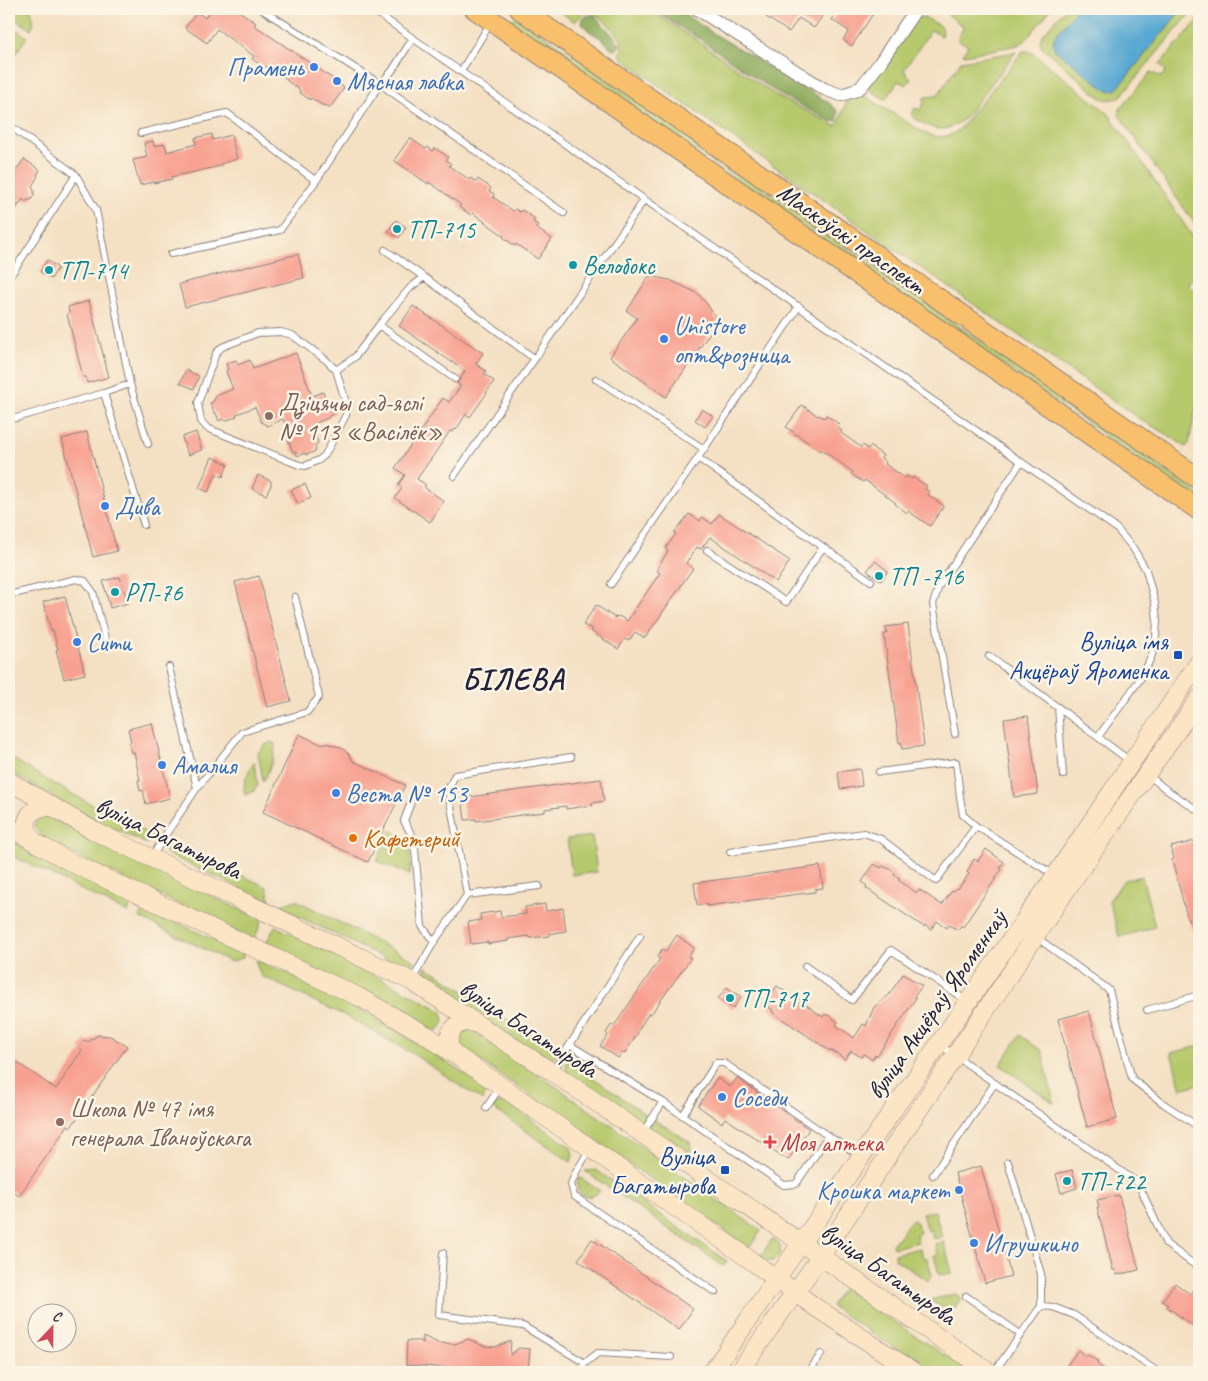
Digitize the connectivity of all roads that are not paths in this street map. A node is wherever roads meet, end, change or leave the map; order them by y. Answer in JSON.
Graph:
{"nodes":[{"id":1,"x":261,"y":9,"type":"edge"},
{"id":2,"x":371,"y":9,"type":"edge"},
{"id":3,"x":475,"y":9,"type":"edge"},
{"id":4,"x":520,"y":9,"type":"edge"},
{"id":5,"x":697,"y":9,"type":"edge"},
{"id":6,"x":916,"y":9,"type":"edge"},
{"id":7,"x":495,"y":15,"type":"edge"},
{"id":8,"x":413,"y":38,"type":"junction"},
{"id":9,"x":461,"y":72,"type":"junction"},
{"id":10,"x":380,"y":84,"type":"junction"},
{"id":11,"x":9,"y":125,"type":"edge"},
{"id":12,"x":141,"y":133,"type":"dead end"},
{"id":13,"x":76,"y":176,"type":"junction"},
{"id":14,"x":316,"y":181,"type":"junction"},
{"id":15,"x":644,"y":200,"type":"junction"},
{"id":16,"x":564,"y":213,"type":"dead end"},
{"id":17,"x":385,"y":250,"type":"dead end"},
{"id":18,"x":171,"y":254,"type":"dead end"},
{"id":19,"x":13,"y":272,"type":"dead end"},
{"id":20,"x":424,"y":277,"type":"junction"},
{"id":21,"x":799,"y":306,"type":"junction"},
{"id":22,"x":379,"y":325,"type":"junction"},
{"id":23,"x":535,"y":358,"type":"junction"},
{"id":24,"x":336,"y":370,"type":"junction"},
{"id":25,"x":455,"y":379,"type":"dead end"},
{"id":26,"x":596,"y":379,"type":"dead end"},
{"id":27,"x":130,"y":384,"type":"junction"},
{"id":28,"x":104,"y":393,"type":"junction"},
{"id":29,"x":9,"y":420,"type":"edge"},
{"id":30,"x":148,"y":444,"type":"dead end"},
{"id":31,"x":704,"y":449,"type":"junction"},
{"id":32,"x":698,"y":458,"type":"junction"},
{"id":33,"x":1021,"y":462,"type":"junction"},
{"id":34,"x":454,"y":476,"type":"dead end"},
{"id":35,"x":1199,"y":478,"type":"edge"},
{"id":36,"x":1199,"y":510,"type":"edge"},
{"id":37,"x":144,"y":525,"type":"dead end"},
{"id":38,"x":824,"y":547,"type":"junction"},
{"id":39,"x":707,"y":550,"type":"dead end"},
{"id":40,"x":871,"y":581,"type":"dead end"},
{"id":41,"x":611,"y":584,"type":"dead end"},
{"id":42,"x":9,"y":595,"type":"edge"},
{"id":43,"x":296,"y":597,"type":"dead end"},
{"id":44,"x":107,"y":646,"type":"dead end"},
{"id":45,"x":989,"y":656,"type":"dead end"},
{"id":46,"x":1199,"y":662,"type":"edge"},
{"id":47,"x":170,"y":667,"type":"dead end"},
{"id":48,"x":1199,"y":699,"type":"edge"},
{"id":49,"x":1058,"y":707,"type":"junction"},
{"id":50,"x":955,"y":734,"type":"dead end"},
{"id":51,"x":1098,"y":737,"type":"junction"},
{"id":52,"x":571,"y":757,"type":"dead end"},
{"id":53,"x":1132,"y":762,"type":"junction"},
{"id":54,"x":879,"y":772,"type":"dead end"},
{"id":55,"x":1147,"y":774,"type":"junction"},
{"id":56,"x":1063,"y":775,"type":"dead end"},
{"id":57,"x":15,"y":785,"type":"edge"},
{"id":58,"x":197,"y":788,"type":"junction"},
{"id":59,"x":414,"y":794,"type":"dead end"},
{"id":60,"x":54,"y":808,"type":"junction"},
{"id":61,"x":1199,"y":811,"type":"edge"},
{"id":62,"x":9,"y":822,"type":"edge"},
{"id":63,"x":976,"y":826,"type":"junction"},
{"id":64,"x":9,"y":827,"type":"edge"},
{"id":65,"x":35,"y":842,"type":"junction"},
{"id":66,"x":730,"y":852,"type":"dead end"},
{"id":67,"x":151,"y":858,"type":"junction"},
{"id":68,"x":1062,"y":881,"type":"junction"},
{"id":69,"x":539,"y":886,"type":"dead end"},
{"id":70,"x":467,"y":895,"type":"junction"},
{"id":71,"x":1020,"y":926,"type":"junction"},
{"id":72,"x":640,"y":936,"type":"dead end"},
{"id":73,"x":1035,"y":936,"type":"junction"},
{"id":74,"x":434,"y":942,"type":"junction"},
{"id":75,"x":804,"y":966,"type":"dead end"},
{"id":76,"x":411,"y":981,"type":"junction"},
{"id":77,"x":1199,"y":995,"type":"edge"},
{"id":78,"x":445,"y":1002,"type":"junction"},
{"id":79,"x":968,"y":1002,"type":"junction"},
{"id":80,"x":1147,"y":1010,"type":"dead end"},
{"id":81,"x":984,"y":1013,"type":"junction"},
{"id":82,"x":477,"y":1024,"type":"junction"},
{"id":83,"x":426,"y":1035,"type":"junction"},
{"id":84,"x":939,"y":1044,"type":"junction"},
{"id":85,"x":570,"y":1045,"type":"junction"},
{"id":86,"x":455,"y":1055,"type":"junction"},
{"id":87,"x":955,"y":1056,"type":"junction"},
{"id":88,"x":552,"y":1072,"type":"junction"},
{"id":89,"x":995,"y":1083,"type":"junction"},
{"id":90,"x":501,"y":1086,"type":"junction"},
{"id":91,"x":663,"y":1102,"type":"junction"},
{"id":92,"x":486,"y":1108,"type":"dead end"},
{"id":93,"x":683,"y":1115,"type":"junction"},
{"id":94,"x":1199,"y":1127,"type":"edge"},
{"id":95,"x":642,"y":1134,"type":"junction"},
{"id":96,"x":828,"y":1136,"type":"junction"},
{"id":97,"x":590,"y":1148,"type":"junction"},
{"id":98,"x":861,"y":1156,"type":"junction"},
{"id":99,"x":1008,"y":1162,"type":"dead end"},
{"id":100,"x":933,"y":1175,"type":"dead end"},
{"id":101,"x":801,"y":1243,"type":"junction"},
{"id":102,"x":443,"y":1252,"type":"dead end"},
{"id":103,"x":820,"y":1256,"type":"junction"},
{"id":104,"x":1199,"y":1268,"type":"edge"},
{"id":105,"x":777,"y":1279,"type":"junction"},
{"id":106,"x":715,"y":1292,"type":"dead end"},
{"id":107,"x":795,"y":1292,"type":"junction"},
{"id":108,"x":966,"y":1296,"type":"dead end"},
{"id":109,"x":1041,"y":1306,"type":"junction"},
{"id":110,"x":1020,"y":1334,"type":"junction"},
{"id":111,"x":821,"y":1354,"type":"dead end"},
{"id":112,"x":671,"y":1357,"type":"dead end"},
{"id":113,"x":585,"y":1363,"type":"junction"},
{"id":114,"x":580,"y":1372,"type":"edge"},
{"id":115,"x":712,"y":1372,"type":"edge"},
{"id":116,"x":739,"y":1372,"type":"edge"},
{"id":117,"x":809,"y":1372,"type":"edge"},
{"id":118,"x":914,"y":1372,"type":"edge"},
{"id":119,"x":989,"y":1372,"type":"edge"},
{"id":120,"x":994,"y":1372,"type":"edge"},
{"id":121,"x":1158,"y":1372,"type":"edge"}],
"edges":[{"from":1,"to":10,"type":"lane"},
{"from":2,"to":8,"type":"lane"},
{"from":3,"to":7,"type":"main road","name":"Маскоўскі праспект"},
{"from":4,"to":35,"type":"main road","name":"Маскоўскі праспект"},
{"from":5,"to":6,"type":"street"},
{"from":7,"to":9,"type":"lane"},
{"from":7,"to":36,"type":"main road","name":"Маскоўскі праспект"},
{"from":8,"to":9,"type":"lane"},
{"from":8,"to":10,"type":"lane"},
{"from":9,"to":15,"type":"lane"},
{"from":10,"to":14,"type":"lane"},
{"from":10,"to":16,"type":"lane"},
{"from":11,"to":13,"type":"lane"},
{"from":12,"to":14,"type":"lane"},
{"from":13,"to":19,"type":"lane"},
{"from":13,"to":27,"type":"lane"},
{"from":14,"to":18,"type":"lane"},
{"from":15,"to":21,"type":"lane"},
{"from":15,"to":23,"type":"lane"},
{"from":17,"to":20,"type":"lane"},
{"from":20,"to":22,"type":"lane"},
{"from":20,"to":23,"type":"lane"},
{"from":21,"to":31,"type":"lane"},
{"from":21,"to":33,"type":"lane"},
{"from":22,"to":24,"type":"lane"},
{"from":22,"to":25,"type":"lane"},
{"from":23,"to":34,"type":"lane"},
{"from":24,"to":24,"type":"lane"},
{"from":26,"to":31,"type":"lane"},
{"from":27,"to":28,"type":"lane"},
{"from":27,"to":30,"type":"lane"},
{"from":28,"to":29,"type":"lane"},
{"from":28,"to":37,"type":"lane"},
{"from":31,"to":32,"type":"lane"},
{"from":32,"to":38,"type":"lane"},
{"from":32,"to":41,"type":"lane"},
{"from":33,"to":50,"type":"lane"},
{"from":33,"to":51,"type":"lane"},
{"from":38,"to":39,"type":"lane"},
{"from":38,"to":40,"type":"lane"},
{"from":42,"to":44,"type":"lane"},
{"from":43,"to":58,"type":"lane"},
{"from":45,"to":49,"type":"lane"},
{"from":46,"to":53,"type":"street","name":"вуліца Акцёраў Яроменкаў"},
{"from":47,"to":58,"type":"lane"},
{"from":48,"to":55,"type":"street","name":"вуліца Акцёраў Яроменкаў"},
{"from":49,"to":51,"type":"lane"},
{"from":49,"to":56,"type":"lane"},
{"from":51,"to":53,"type":"lane"},
{"from":52,"to":70,"type":"lane"},
{"from":53,"to":55,"type":"street"},
{"from":53,"to":68,"type":"street","name":"вуліца Акцёраў Яроменкаў"},
{"from":54,"to":63,"type":"lane"},
{"from":55,"to":61,"type":"lane"},
{"from":55,"to":68,"type":"street","name":"вуліца Акцёраў Яроменкаў"},
{"from":57,"to":60,"type":"street","name":"вуліца Багатырова"},
{"from":57,"to":62,"type":"street"},
{"from":58,"to":67,"type":"lane"},
{"from":59,"to":74,"type":"lane"},
{"from":60,"to":65,"type":"street"},
{"from":60,"to":67,"type":"street","name":"вуліца Багатырова"},
{"from":63,"to":66,"type":"lane"},
{"from":63,"to":68,"type":"lane"},
{"from":64,"to":65,"type":"street"},
{"from":65,"to":83,"type":"street"},
{"from":67,"to":76,"type":"street","name":"вуліца Багатырова"},
{"from":68,"to":71,"type":"street","name":"вуліца Акцёраў Яроменкаў"},
{"from":68,"to":73,"type":"street","name":"вуліца Акцёраў Яроменкаў"},
{"from":69,"to":70,"type":"lane"},
{"from":70,"to":74,"type":"lane"},
{"from":71,"to":73,"type":"street"},
{"from":71,"to":79,"type":"street","name":"вуліца Акцёраў Яроменкаў"},
{"from":72,"to":85,"type":"lane"},
{"from":73,"to":81,"type":"street","name":"вуліца Акцёраў Яроменкаў"},
{"from":73,"to":94,"type":"lane"},
{"from":74,"to":76,"type":"lane"},
{"from":75,"to":79,"type":"lane"},
{"from":76,"to":78,"type":"street","name":"вуліца Багатырова"},
{"from":77,"to":80,"type":"lane"},
{"from":78,"to":82,"type":"street","name":"вуліца Багатырова"},
{"from":78,"to":83,"type":"street"},
{"from":79,"to":81,"type":"street"},
{"from":79,"to":84,"type":"street","name":"вуліца Акцёраў Яроменкаў"},
{"from":81,"to":87,"type":"street","name":"вуліца Акцёраў Яроменкаў"},
{"from":82,"to":86,"type":"street"},
{"from":82,"to":88,"type":"street","name":"вуліца Багатырова"},
{"from":83,"to":86,"type":"street"},
{"from":84,"to":87,"type":"lane"},
{"from":84,"to":98,"type":"street","name":"вуліца Акцёраў Яроменкаў"},
{"from":85,"to":88,"type":"lane"},
{"from":85,"to":91,"type":"lane"},
{"from":86,"to":90,"type":"street"},
{"from":87,"to":89,"type":"lane"},
{"from":87,"to":103,"type":"street","name":"вуліца Акцёраў Яроменкаў"},
{"from":88,"to":95,"type":"street","name":"вуліца Багатырова"},
{"from":89,"to":100,"type":"lane"},
{"from":89,"to":104,"type":"lane"},
{"from":90,"to":92,"type":"lane"},
{"from":90,"to":97,"type":"street"},
{"from":91,"to":93,"type":"lane"},
{"from":91,"to":95,"type":"lane"},
{"from":93,"to":96,"type":"lane"},
{"from":93,"to":96,"type":"lane"},
{"from":95,"to":101,"type":"street","name":"вуліца Багатырова"},
{"from":96,"to":98,"type":"lane"},
{"from":97,"to":105,"type":"street"},
{"from":97,"to":106,"type":"lane"},
{"from":98,"to":101,"type":"street","name":"вуліца Акцёраў Яроменкаў"},
{"from":99,"to":109,"type":"lane"},
{"from":101,"to":103,"type":"street","name":"вуліца Багатырова"},
{"from":101,"to":105,"type":"street","name":"вуліца Акцёраў Яроменкаў"},
{"from":102,"to":113,"type":"lane"},
{"from":103,"to":107,"type":"street","name":"вуліца Акцёраў Яроменкаў"},
{"from":103,"to":119,"type":"street","name":"вуліца Багатырова"},
{"from":105,"to":107,"type":"street"},
{"from":105,"to":115,"type":"street","name":"вуліца Акцёраў Яроменкаў"},
{"from":107,"to":116,"type":"street","name":"вуліца Акцёраў Яроменкаў"},
{"from":107,"to":118,"type":"street"},
{"from":108,"to":110,"type":"lane"},
{"from":109,"to":110,"type":"lane"},
{"from":109,"to":121,"type":"lane"},
{"from":110,"to":120,"type":"lane"},
{"from":111,"to":117,"type":"lane"},
{"from":112,"to":113,"type":"lane"},
{"from":113,"to":114,"type":"lane"}]}
